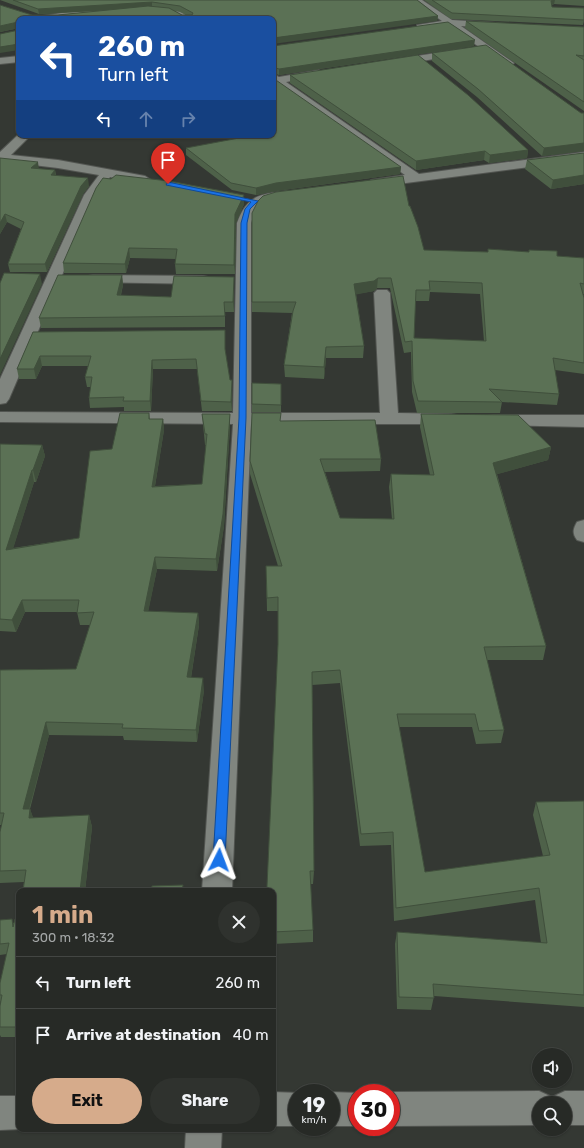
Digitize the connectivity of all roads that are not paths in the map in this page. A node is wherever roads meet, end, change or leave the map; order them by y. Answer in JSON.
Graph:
{"nodes":[{"id":1,"x":416,"y":0,"type":"edge"},
{"id":2,"x":55,"y":16,"type":"edge"},
{"id":3,"x":183,"y":16,"type":"edge"},
{"id":4,"x":450,"y":23,"type":"junction"},
{"id":5,"x":506,"y":25,"type":"edge"},
{"id":6,"x":412,"y":28,"type":"edge"},
{"id":7,"x":488,"y":48,"type":"junction"},
{"id":8,"x":420,"y":58,"type":"junction"},
{"id":9,"x":16,"y":59,"type":"edge"},
{"id":10,"x":0,"y":61,"type":"edge"},
{"id":11,"x":382,"y":64,"type":"edge"},
{"id":12,"x":432,"y":67,"type":"edge"},
{"id":13,"x":519,"y":69,"type":"edge"},
{"id":14,"x":330,"y":72,"type":"edge"},
{"id":15,"x":276,"y":79,"type":"edge"},
{"id":16,"x":276,"y":80,"type":"edge"},
{"id":17,"x":22,"y":138,"type":"edge"},
{"id":18,"x":584,"y":156,"type":"edge"},
{"id":19,"x":1,"y":157,"type":"edge"},
{"id":20,"x":107,"y":173,"type":"junction"},
{"id":21,"x":416,"y":177,"type":"junction"},
{"id":22,"x":161,"y":182,"type":"edge"},
{"id":23,"x":361,"y":184,"type":"edge"},
{"id":24,"x":307,"y":192,"type":"edge"},
{"id":25,"x":38,"y":278,"type":"edge"},
{"id":26,"x":53,"y":278,"type":"junction"},
{"id":27,"x":230,"y":281,"type":"junction"},
{"id":28,"x":382,"y":293,"type":"dead end"},
{"id":29,"x":0,"y":399,"type":"edge"},
{"id":30,"x":0,"y":417,"type":"edge"},
{"id":31,"x":242,"y":418,"type":"junction"},
{"id":32,"x":389,"y":419,"type":"junction"},
{"id":33,"x":584,"y":421,"type":"edge"},
{"id":34,"x":584,"y":527,"type":"edge"},
{"id":35,"x":584,"y":536,"type":"edge"},
{"id":36,"x":217,"y":888,"type":"edge"},
{"id":37,"x":532,"y":1108,"type":"edge"},
{"id":38,"x":572,"y":1108,"type":"edge"},
{"id":39,"x":584,"y":1108,"type":"edge"},
{"id":40,"x":276,"y":1109,"type":"edge"},
{"id":41,"x":288,"y":1109,"type":"edge"},
{"id":42,"x":400,"y":1109,"type":"edge"},
{"id":43,"x":16,"y":1112,"type":"edge"},
{"id":44,"x":0,"y":1113,"type":"edge"},
{"id":45,"x":204,"y":1132,"type":"edge"},
{"id":46,"x":203,"y":1148,"type":"edge"}],
"edges":[{"from":1,"to":4,"type":"street"},
{"from":2,"to":3,"type":"street"},
{"from":4,"to":5,"type":"street"},
{"from":4,"to":6,"type":"street"},
{"from":4,"to":7,"type":"street"},
{"from":7,"to":8,"type":"street"},
{"from":7,"to":13,"type":"street"},
{"from":8,"to":11,"type":"street"},
{"from":8,"to":12,"type":"street"},
{"from":9,"to":10,"type":"street"},
{"from":14,"to":15,"type":"street"},
{"from":16,"to":21,"type":"street"},
{"from":17,"to":19,"type":"street"},
{"from":18,"to":21,"type":"street"},
{"from":19,"to":20,"type":"street"},
{"from":20,"to":22,"type":"street"},
{"from":20,"to":26,"type":"street"},
{"from":21,"to":23,"type":"street"},
{"from":24,"to":27,"type":"street"},
{"from":25,"to":26,"type":"street"},
{"from":26,"to":27,"type":"street"},
{"from":26,"to":29,"type":"street"},
{"from":27,"to":31,"type":"street"},
{"from":28,"to":32,"type":"street"},
{"from":30,"to":31,"type":"street"},
{"from":31,"to":32,"type":"street"},
{"from":31,"to":36,"type":"street"},
{"from":32,"to":33,"type":"street"},
{"from":34,"to":35,"type":"street"},
{"from":37,"to":42,"type":"street"},
{"from":38,"to":39,"type":"street"},
{"from":40,"to":41,"type":"street"},
{"from":43,"to":44,"type":"street"},
{"from":45,"to":46,"type":"street"}]}
